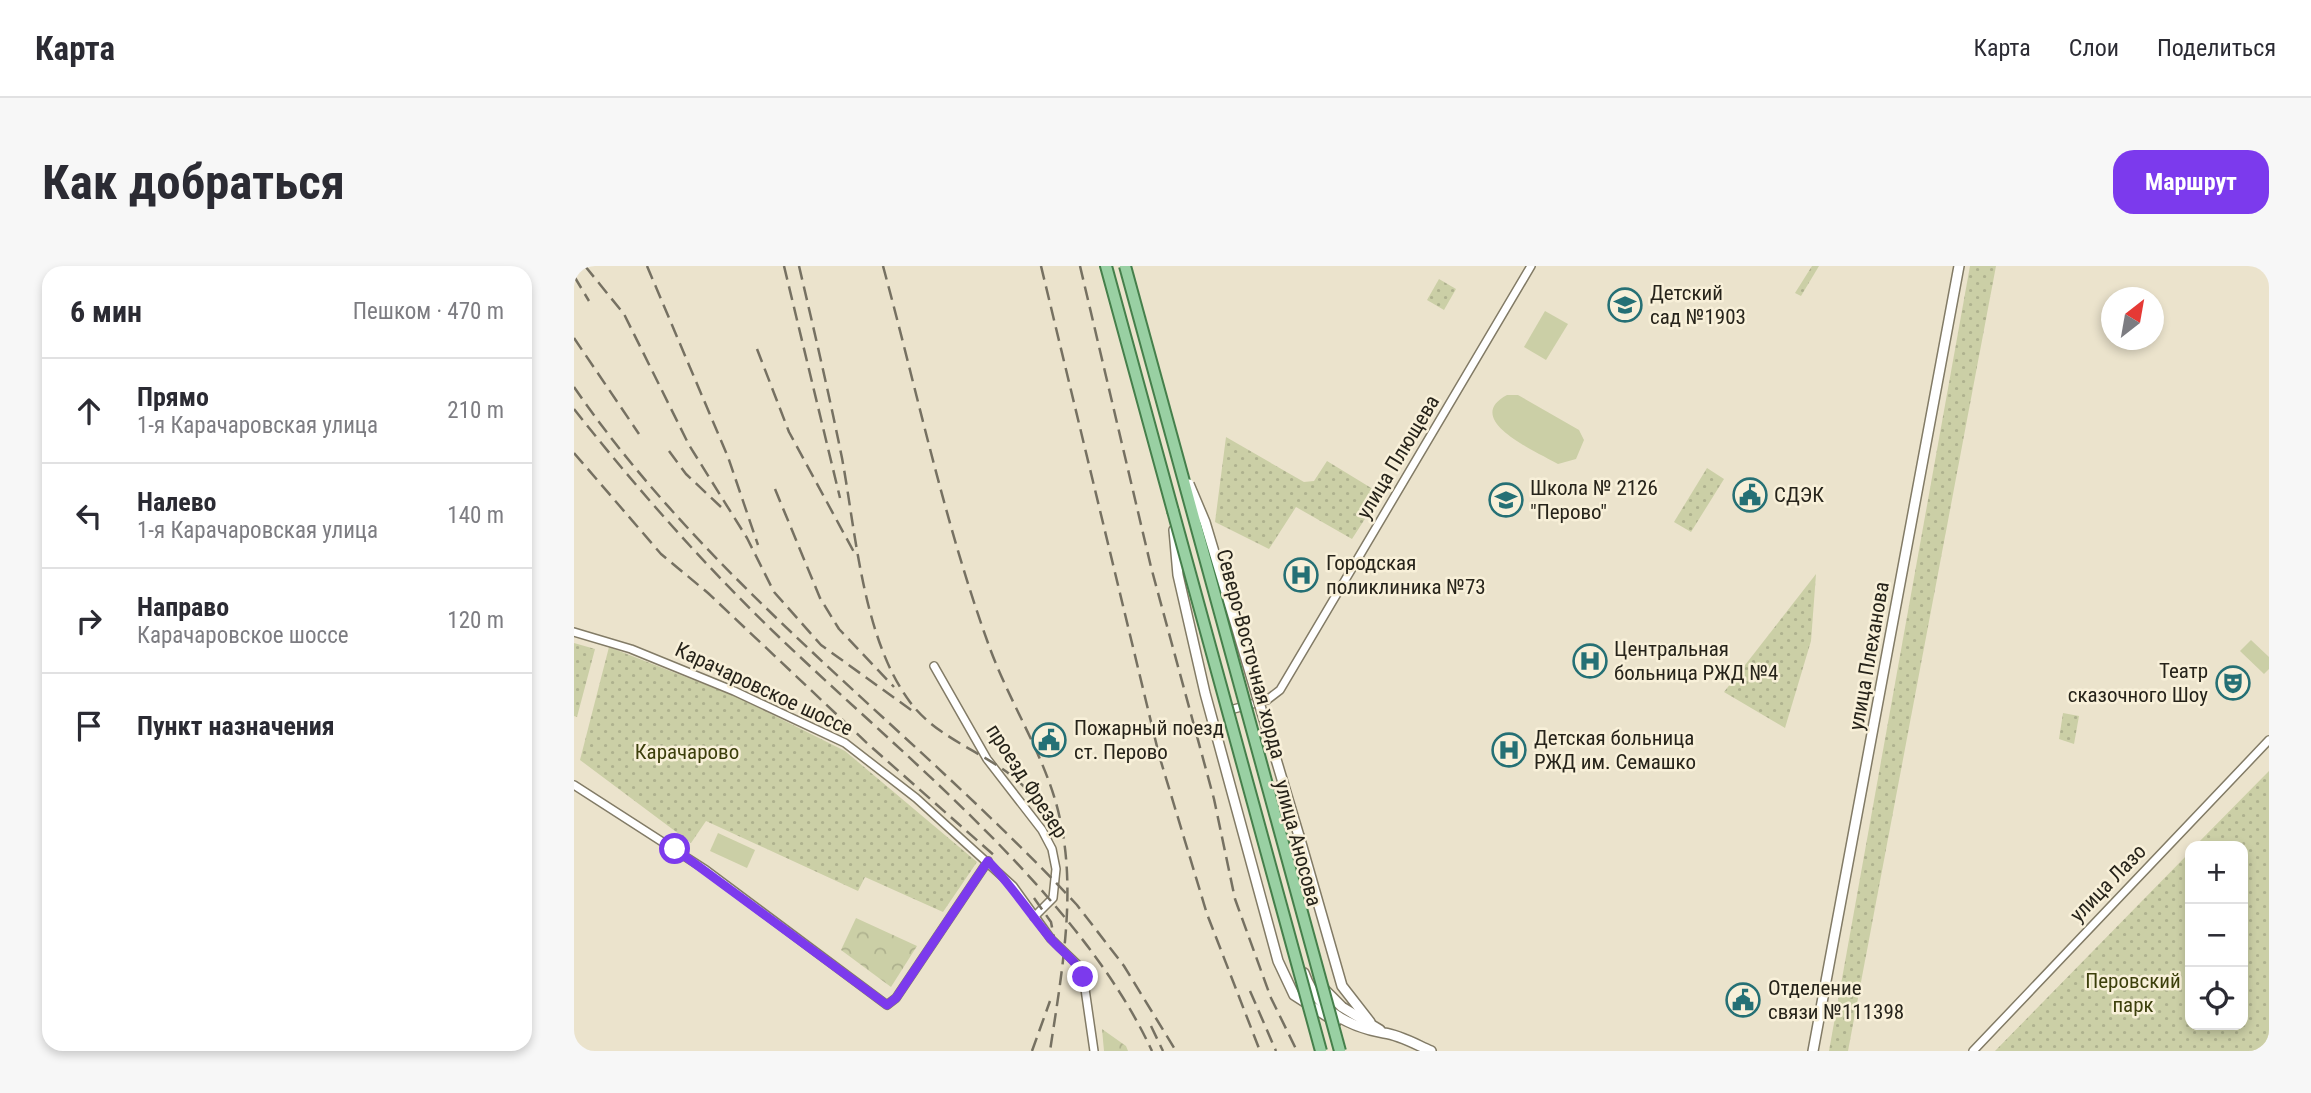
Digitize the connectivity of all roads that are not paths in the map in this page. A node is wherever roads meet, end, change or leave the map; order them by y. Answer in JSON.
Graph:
{"nodes":[{"id":1,"x":1108,"y":266,"type":"edge"},
{"id":2,"x":1125,"y":266,"type":"edge"},
{"id":3,"x":1531,"y":266,"type":"edge"},
{"id":4,"x":1959,"y":266,"type":"edge"},
{"id":5,"x":1178,"y":459,"type":"junction"},
{"id":6,"x":1173,"y":511,"type":"junction"},
{"id":7,"x":574,"y":632,"type":"edge"},
{"id":8,"x":934,"y":666,"type":"dead end"},
{"id":9,"x":1243,"y":706,"type":"junction"},
{"id":10,"x":1230,"y":710,"type":"junction"},
{"id":11,"x":2269,"y":740,"type":"edge"},
{"id":12,"x":574,"y":785,"type":"edge"},
{"id":13,"x":988,"y":861,"type":"junction"},
{"id":14,"x":1034,"y":917,"type":"junction"},
{"id":15,"x":1348,"y":1024,"type":"junction"},
{"id":16,"x":1373,"y":1026,"type":"junction"},
{"id":17,"x":1384,"y":1033,"type":"junction"},
{"id":18,"x":1094,"y":1051,"type":"edge"},
{"id":19,"x":1321,"y":1051,"type":"edge"},
{"id":20,"x":1340,"y":1051,"type":"edge"},
{"id":21,"x":1431,"y":1051,"type":"edge"},
{"id":22,"x":1812,"y":1051,"type":"edge"},
{"id":23,"x":1973,"y":1051,"type":"edge"}],
"edges":[{"from":1,"to":6,"type":"main road","name":"Северо-Восточная хорда"},
{"from":1,"to":10,"type":"street","name":"улица Аносова"},
{"from":2,"to":5,"type":"main road","name":"Северо-Восточная хорда","bridge":true},
{"from":2,"to":9,"type":"street","name":"улица Аносова"},
{"from":3,"to":9,"type":"street","name":"улица Плющева"},
{"from":4,"to":22,"type":"street","name":"улица Плеханова"},
{"from":5,"to":16,"type":"street","bridge":true},
{"from":5,"to":20,"type":"main road","name":"Северо-Восточная хорда","bridge":true},
{"from":6,"to":15,"type":"street","bridge":true},
{"from":6,"to":19,"type":"main road","name":"Северо-Восточная хорда","bridge":true},
{"from":7,"to":13,"type":"street","name":"Карачаровское шоссе"},
{"from":8,"to":14,"type":"street","name":"проезд Фрезер"},
{"from":9,"to":10,"type":"street","name":"улица Плющева"},
{"from":9,"to":16,"type":"street","name":"улица Аносова"},
{"from":10,"to":15,"type":"street","name":"улица Аносова"},
{"from":11,"to":23,"type":"street","name":"улица Лазо"},
{"from":12,"to":13,"type":"street"},
{"from":13,"to":14,"type":"street","name":"Карачаровское шоссе"},
{"from":14,"to":18,"type":"street","name":"Карачаровское шоссе"},
{"from":15,"to":17,"type":"street"},
{"from":16,"to":17,"type":"street","name":"улица Аносова"},
{"from":17,"to":21,"type":"street"}]}
